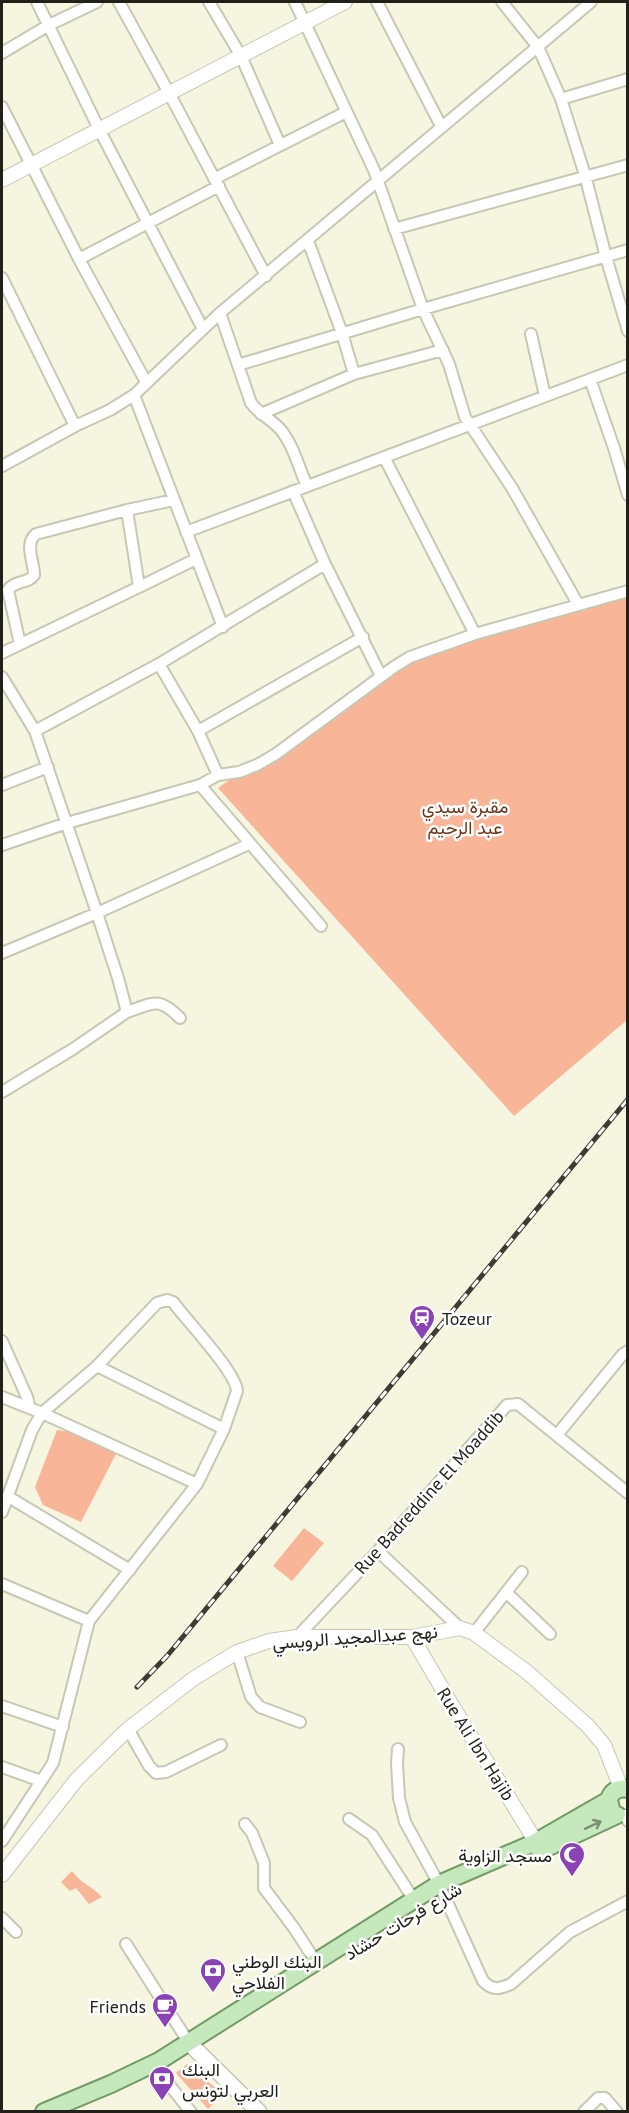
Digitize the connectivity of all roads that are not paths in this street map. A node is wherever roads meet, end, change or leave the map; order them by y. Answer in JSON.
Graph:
{"nodes":[{"id":1,"x":37,"y":2,"type":"edge"},
{"id":2,"x":97,"y":2,"type":"edge"},
{"id":3,"x":118,"y":2,"type":"edge"},
{"id":4,"x":209,"y":2,"type":"edge"},
{"id":5,"x":295,"y":2,"type":"edge"},
{"id":6,"x":345,"y":2,"type":"edge"},
{"id":7,"x":377,"y":2,"type":"edge"},
{"id":8,"x":502,"y":2,"type":"edge"},
{"id":9,"x":591,"y":2,"type":"edge"},
{"id":10,"x":305,"y":22,"type":"junction"},
{"id":11,"x":49,"y":25,"type":"junction"},
{"id":12,"x":538,"y":47,"type":"junction"},
{"id":13,"x":2,"y":53,"type":"edge"},
{"id":14,"x":241,"y":56,"type":"junction"},
{"id":15,"x":627,"y":79,"type":"edge"},
{"id":16,"x":169,"y":93,"type":"junction"},
{"id":17,"x":561,"y":99,"type":"junction"},
{"id":18,"x":2,"y":107,"type":"edge"},
{"id":19,"x":346,"y":112,"type":"junction"},
{"id":20,"x":441,"y":126,"type":"junction"},
{"id":21,"x":99,"y":129,"type":"junction"},
{"id":22,"x":280,"y":145,"type":"junction"},
{"id":23,"x":31,"y":164,"type":"junction"},
{"id":24,"x":627,"y":165,"type":"edge"},
{"id":25,"x":585,"y":176,"type":"junction"},
{"id":26,"x":2,"y":180,"type":"edge"},
{"id":27,"x":378,"y":181,"type":"junction"},
{"id":28,"x":217,"y":183,"type":"junction"},
{"id":29,"x":147,"y":224,"type":"junction"},
{"id":30,"x":394,"y":229,"type":"junction"},
{"id":31,"x":308,"y":241,"type":"junction"},
{"id":32,"x":627,"y":250,"type":"edge"},
{"id":33,"x":606,"y":257,"type":"junction"},
{"id":34,"x":79,"y":259,"type":"junction"},
{"id":35,"x":266,"y":276,"type":"junction"},
{"id":36,"x":2,"y":278,"type":"edge"},
{"id":37,"x":423,"y":309,"type":"junction"},
{"id":38,"x":220,"y":313,"type":"junction"},
{"id":39,"x":203,"y":329,"type":"junction"},
{"id":40,"x":627,"y":331,"type":"edge"},
{"id":41,"x":342,"y":333,"type":"junction"},
{"id":42,"x":531,"y":334,"type":"dead end"},
{"id":43,"x":443,"y":350,"type":"junction"},
{"id":44,"x":238,"y":364,"type":"junction"},
{"id":45,"x":627,"y":365,"type":"edge"},
{"id":46,"x":354,"y":374,"type":"junction"},
{"id":47,"x":590,"y":379,"type":"junction"},
{"id":48,"x":146,"y":382,"type":"junction"},
{"id":49,"x":134,"y":395,"type":"junction"},
{"id":50,"x":545,"y":396,"type":"junction"},
{"id":51,"x":261,"y":414,"type":"junction"},
{"id":52,"x":471,"y":424,"type":"junction"},
{"id":53,"x":75,"y":426,"type":"junction"},
{"id":54,"x":384,"y":457,"type":"junction"},
{"id":55,"x":2,"y":466,"type":"edge"},
{"id":56,"x":625,"y":480,"type":"edge"},
{"id":57,"x":308,"y":486,"type":"junction"},
{"id":58,"x":292,"y":491,"type":"junction"},
{"id":59,"x":627,"y":495,"type":"edge"},
{"id":60,"x":174,"y":500,"type":"junction"},
{"id":61,"x":127,"y":510,"type":"junction"},
{"id":62,"x":186,"y":532,"type":"junction"},
{"id":63,"x":196,"y":559,"type":"junction"},
{"id":64,"x":325,"y":564,"type":"junction"},
{"id":65,"x":139,"y":587,"type":"junction"},
{"id":66,"x":627,"y":591,"type":"edge"},
{"id":67,"x":578,"y":604,"type":"junction"},
{"id":68,"x":223,"y":627,"type":"junction"},
{"id":69,"x":475,"y":634,"type":"junction"},
{"id":70,"x":363,"y":637,"type":"junction"},
{"id":71,"x":20,"y":644,"type":"junction"},
{"id":72,"x":2,"y":653,"type":"edge"},
{"id":73,"x":159,"y":664,"type":"junction"},
{"id":74,"x":2,"y":676,"type":"edge"},
{"id":75,"x":381,"y":676,"type":"junction"},
{"id":76,"x":35,"y":731,"type":"junction"},
{"id":77,"x":198,"y":731,"type":"junction"},
{"id":78,"x":48,"y":767,"type":"junction"},
{"id":79,"x":218,"y":775,"type":"junction"},
{"id":80,"x":200,"y":785,"type":"junction"},
{"id":81,"x":2,"y":786,"type":"edge"},
{"id":82,"x":67,"y":823,"type":"junction"},
{"id":83,"x":249,"y":844,"type":"junction"},
{"id":84,"x":2,"y":845,"type":"edge"},
{"id":85,"x":97,"y":913,"type":"junction"},
{"id":86,"x":321,"y":926,"type":"dead end"},
{"id":87,"x":2,"y":953,"type":"edge"},
{"id":88,"x":127,"y":1012,"type":"junction"},
{"id":89,"x":180,"y":1018,"type":"dead end"},
{"id":90,"x":2,"y":1092,"type":"edge"},
{"id":91,"x":2,"y":1341,"type":"edge"},
{"id":92,"x":627,"y":1351,"type":"edge"},
{"id":93,"x":97,"y":1366,"type":"junction"},
{"id":94,"x":2,"y":1397,"type":"edge"},
{"id":95,"x":30,"y":1408,"type":"junction"},
{"id":96,"x":42,"y":1413,"type":"junction"},
{"id":97,"x":224,"y":1429,"type":"junction"},
{"id":98,"x":557,"y":1435,"type":"junction"},
{"id":99,"x":197,"y":1484,"type":"junction"},
{"id":100,"x":627,"y":1493,"type":"edge"},
{"id":101,"x":7,"y":1496,"type":"junction"},
{"id":102,"x":2,"y":1512,"type":"edge"},
{"id":103,"x":378,"y":1551,"type":"junction"},
{"id":104,"x":130,"y":1570,"type":"junction"},
{"id":105,"x":522,"y":1572,"type":"dead end"},
{"id":106,"x":2,"y":1584,"type":"edge"},
{"id":107,"x":506,"y":1592,"type":"junction"},
{"id":108,"x":89,"y":1621,"type":"junction"},
{"id":109,"x":460,"y":1628,"type":"junction"},
{"id":110,"x":474,"y":1633,"type":"junction"},
{"id":111,"x":550,"y":1634,"type":"dead end"},
{"id":112,"x":297,"y":1637,"type":"junction"},
{"id":113,"x":412,"y":1637,"type":"junction"},
{"id":114,"x":237,"y":1652,"type":"junction"},
{"id":115,"x":2,"y":1706,"type":"edge"},
{"id":116,"x":300,"y":1722,"type":"dead end"},
{"id":117,"x":63,"y":1727,"type":"junction"},
{"id":118,"x":128,"y":1729,"type":"junction"},
{"id":119,"x":221,"y":1745,"type":"dead end"},
{"id":120,"x":398,"y":1749,"type":"dead end"},
{"id":121,"x":2,"y":1767,"type":"edge"},
{"id":122,"x":41,"y":1781,"type":"junction"},
{"id":123,"x":623,"y":1801,"type":"edge"},
{"id":124,"x":349,"y":1819,"type":"dead end"},
{"id":125,"x":245,"y":1824,"type":"dead end"},
{"id":126,"x":4,"y":1835,"type":"edge"},
{"id":127,"x":539,"y":1846,"type":"junction"},
{"id":128,"x":2,"y":1875,"type":"edge"},
{"id":129,"x":440,"y":1889,"type":"junction"},
{"id":130,"x":414,"y":1900,"type":"junction"},
{"id":131,"x":627,"y":1901,"type":"edge"},
{"id":132,"x":2,"y":1918,"type":"edge"},
{"id":133,"x":16,"y":1932,"type":"dead end"},
{"id":134,"x":126,"y":1944,"type":"dead end"},
{"id":135,"x":316,"y":1962,"type":"junction"},
{"id":136,"x":193,"y":2047,"type":"junction"},
{"id":137,"x":159,"y":2072,"type":"junction"},
{"id":138,"x":254,"y":2110,"type":"edge"},
{"id":139,"x":44,"y":2112,"type":"edge"},
{"id":140,"x":71,"y":2112,"type":"edge"},
{"id":141,"x":191,"y":2112,"type":"edge"},
{"id":142,"x":584,"y":2112,"type":"edge"},
{"id":143,"x":617,"y":2112,"type":"edge"}],
"edges":[{"from":1,"to":11,"type":"street"},
{"from":2,"to":11,"type":"street"},
{"from":3,"to":16,"type":"street"},
{"from":4,"to":14,"type":"street"},
{"from":5,"to":10,"type":"street"},
{"from":6,"to":10,"type":"street"},
{"from":7,"to":20,"type":"street"},
{"from":8,"to":12,"type":"street"},
{"from":9,"to":12,"type":"street"},
{"from":10,"to":14,"type":"street"},
{"from":10,"to":19,"type":"street"},
{"from":11,"to":13,"type":"street"},
{"from":11,"to":21,"type":"street"},
{"from":12,"to":17,"type":"street"},
{"from":12,"to":20,"type":"street"},
{"from":14,"to":16,"type":"street"},
{"from":14,"to":22,"type":"street"},
{"from":15,"to":17,"type":"street"},
{"from":16,"to":21,"type":"street"},
{"from":16,"to":28,"type":"street"},
{"from":17,"to":25,"type":"street"},
{"from":18,"to":23,"type":"street"},
{"from":19,"to":22,"type":"street"},
{"from":19,"to":27,"type":"street"},
{"from":20,"to":27,"type":"street"},
{"from":21,"to":23,"type":"street"},
{"from":21,"to":29,"type":"street"},
{"from":22,"to":28,"type":"street"},
{"from":23,"to":26,"type":"street"},
{"from":23,"to":34,"type":"street"},
{"from":24,"to":25,"type":"street"},
{"from":25,"to":30,"type":"street"},
{"from":25,"to":33,"type":"street"},
{"from":27,"to":30,"type":"street"},
{"from":27,"to":31,"type":"street"},
{"from":28,"to":29,"type":"street"},
{"from":28,"to":35,"type":"street"},
{"from":29,"to":34,"type":"street"},
{"from":29,"to":39,"type":"street"},
{"from":30,"to":37,"type":"street"},
{"from":31,"to":35,"type":"street"},
{"from":31,"to":41,"type":"street"},
{"from":32,"to":33,"type":"street"},
{"from":33,"to":37,"type":"street"},
{"from":33,"to":40,"type":"street"},
{"from":34,"to":48,"type":"street"},
{"from":35,"to":38,"type":"street"},
{"from":36,"to":53,"type":"street"},
{"from":37,"to":41,"type":"street"},
{"from":37,"to":43,"type":"street"},
{"from":38,"to":39,"type":"street"},
{"from":38,"to":44,"type":"street"},
{"from":39,"to":48,"type":"street"},
{"from":41,"to":44,"type":"street"},
{"from":41,"to":46,"type":"street"},
{"from":42,"to":50,"type":"street"},
{"from":43,"to":46,"type":"street"},
{"from":43,"to":52,"type":"street"},
{"from":44,"to":51,"type":"street"},
{"from":45,"to":47,"type":"street"},
{"from":46,"to":51,"type":"street"},
{"from":47,"to":50,"type":"street"},
{"from":47,"to":56,"type":"street"},
{"from":48,"to":49,"type":"street"},
{"from":49,"to":53,"type":"street"},
{"from":49,"to":60,"type":"street"},
{"from":50,"to":52,"type":"street"},
{"from":51,"to":57,"type":"street"},
{"from":52,"to":54,"type":"street"},
{"from":52,"to":67,"type":"street"},
{"from":53,"to":55,"type":"street"},
{"from":54,"to":57,"type":"street"},
{"from":54,"to":69,"type":"street"},
{"from":56,"to":59,"type":"street"},
{"from":57,"to":58,"type":"street"},
{"from":58,"to":62,"type":"street"},
{"from":58,"to":64,"type":"street"},
{"from":60,"to":61,"type":"street"},
{"from":60,"to":62,"type":"street"},
{"from":61,"to":65,"type":"street"},
{"from":61,"to":71,"type":"street"},
{"from":62,"to":63,"type":"street"},
{"from":63,"to":65,"type":"street"},
{"from":63,"to":68,"type":"street"},
{"from":64,"to":68,"type":"street"},
{"from":64,"to":70,"type":"street"},
{"from":65,"to":71,"type":"street"},
{"from":66,"to":67,"type":"street"},
{"from":67,"to":69,"type":"street"},
{"from":68,"to":73,"type":"street"},
{"from":69,"to":75,"type":"street"},
{"from":70,"to":75,"type":"street"},
{"from":70,"to":77,"type":"street"},
{"from":71,"to":72,"type":"street"},
{"from":73,"to":76,"type":"street"},
{"from":73,"to":77,"type":"street"},
{"from":74,"to":76,"type":"street"},
{"from":75,"to":79,"type":"street"},
{"from":76,"to":78,"type":"street"},
{"from":77,"to":79,"type":"street"},
{"from":78,"to":81,"type":"street"},
{"from":78,"to":82,"type":"street"},
{"from":79,"to":80,"type":"street"},
{"from":80,"to":82,"type":"street"},
{"from":80,"to":83,"type":"street"},
{"from":82,"to":84,"type":"street"},
{"from":82,"to":85,"type":"street"},
{"from":83,"to":85,"type":"street"},
{"from":83,"to":86,"type":"street"},
{"from":85,"to":87,"type":"street"},
{"from":85,"to":88,"type":"street"},
{"from":88,"to":89,"type":"street"},
{"from":88,"to":90,"type":"street"},
{"from":91,"to":95,"type":"street"},
{"from":92,"to":98,"type":"street"},
{"from":93,"to":96,"type":"street"},
{"from":93,"to":97,"type":"street"},
{"from":93,"to":97,"type":"street"},
{"from":94,"to":95,"type":"street"},
{"from":95,"to":96,"type":"street"},
{"from":96,"to":99,"type":"street"},
{"from":96,"to":101,"type":"street"},
{"from":97,"to":99,"type":"street"},
{"from":98,"to":100,"type":"street","name":"Rue Badreddine El Moaddib"},
{"from":98,"to":103,"type":"street","name":"Rue Badreddine El Moaddib"},
{"from":99,"to":104,"type":"street"},
{"from":101,"to":102,"type":"street"},
{"from":101,"to":104,"type":"street"},
{"from":103,"to":109,"type":"street"},
{"from":103,"to":112,"type":"street","name":"Rue Badreddine El Moaddib"},
{"from":104,"to":108,"type":"street"},
{"from":105,"to":107,"type":"street"},
{"from":106,"to":108,"type":"street"},
{"from":107,"to":110,"type":"street"},
{"from":107,"to":111,"type":"street"},
{"from":108,"to":117,"type":"street"},
{"from":109,"to":110,"type":"street","name":"نهج عبدالمجيد الرويسي"},
{"from":109,"to":113,"type":"street","name":"نهج عبدالمجيد الرويسي"},
{"from":110,"to":123,"type":"street","name":"نهج عبدالمجيد الرويسي"},
{"from":112,"to":113,"type":"street","name":"نهج عبدالمجيد الرويسي"},
{"from":112,"to":114,"type":"street","name":"نهج عبدالمجيد الرويسي"},
{"from":113,"to":127,"type":"street","name":"Rue Ali Ibn Hajib"},
{"from":114,"to":116,"type":"street"},
{"from":114,"to":118,"type":"street","name":"نهج عبدالمجيد الرويسي"},
{"from":115,"to":117,"type":"street"},
{"from":117,"to":122,"type":"street"},
{"from":118,"to":119,"type":"street"},
{"from":118,"to":128,"type":"street","name":"نهج عبدالمجيد الرويسي"},
{"from":120,"to":129,"type":"street"},
{"from":121,"to":122,"type":"street"},
{"from":122,"to":126,"type":"street"},
{"from":123,"to":127,"type":"main road","name":"شارع فرحات حشاد"},
{"from":124,"to":130,"type":"street"},
{"from":125,"to":135,"type":"street"},
{"from":127,"to":129,"type":"main road","name":"شارع فرحات حشاد"},
{"from":129,"to":130,"type":"main road","name":"شارع فرحات حشاد"},
{"from":129,"to":131,"type":"street"},
{"from":129,"to":136,"type":"main road","name":"شارع فرحات حشاد"},
{"from":130,"to":135,"type":"main road","name":"شارع فرحات حشاد"},
{"from":132,"to":133,"type":"street"},
{"from":134,"to":136,"type":"street"},
{"from":135,"to":136,"type":"main road","name":"شارع فرحات حشاد"},
{"from":136,"to":137,"type":"main road","name":"شارع فرحات حشاد"},
{"from":136,"to":138,"type":"main road"},
{"from":136,"to":139,"type":"main road","name":"شارع فرحات حشاد"},
{"from":137,"to":140,"type":"main road","name":"شارع فرحات حشاد"},
{"from":137,"to":141,"type":"street"},
{"from":142,"to":143,"type":"street"}]}
